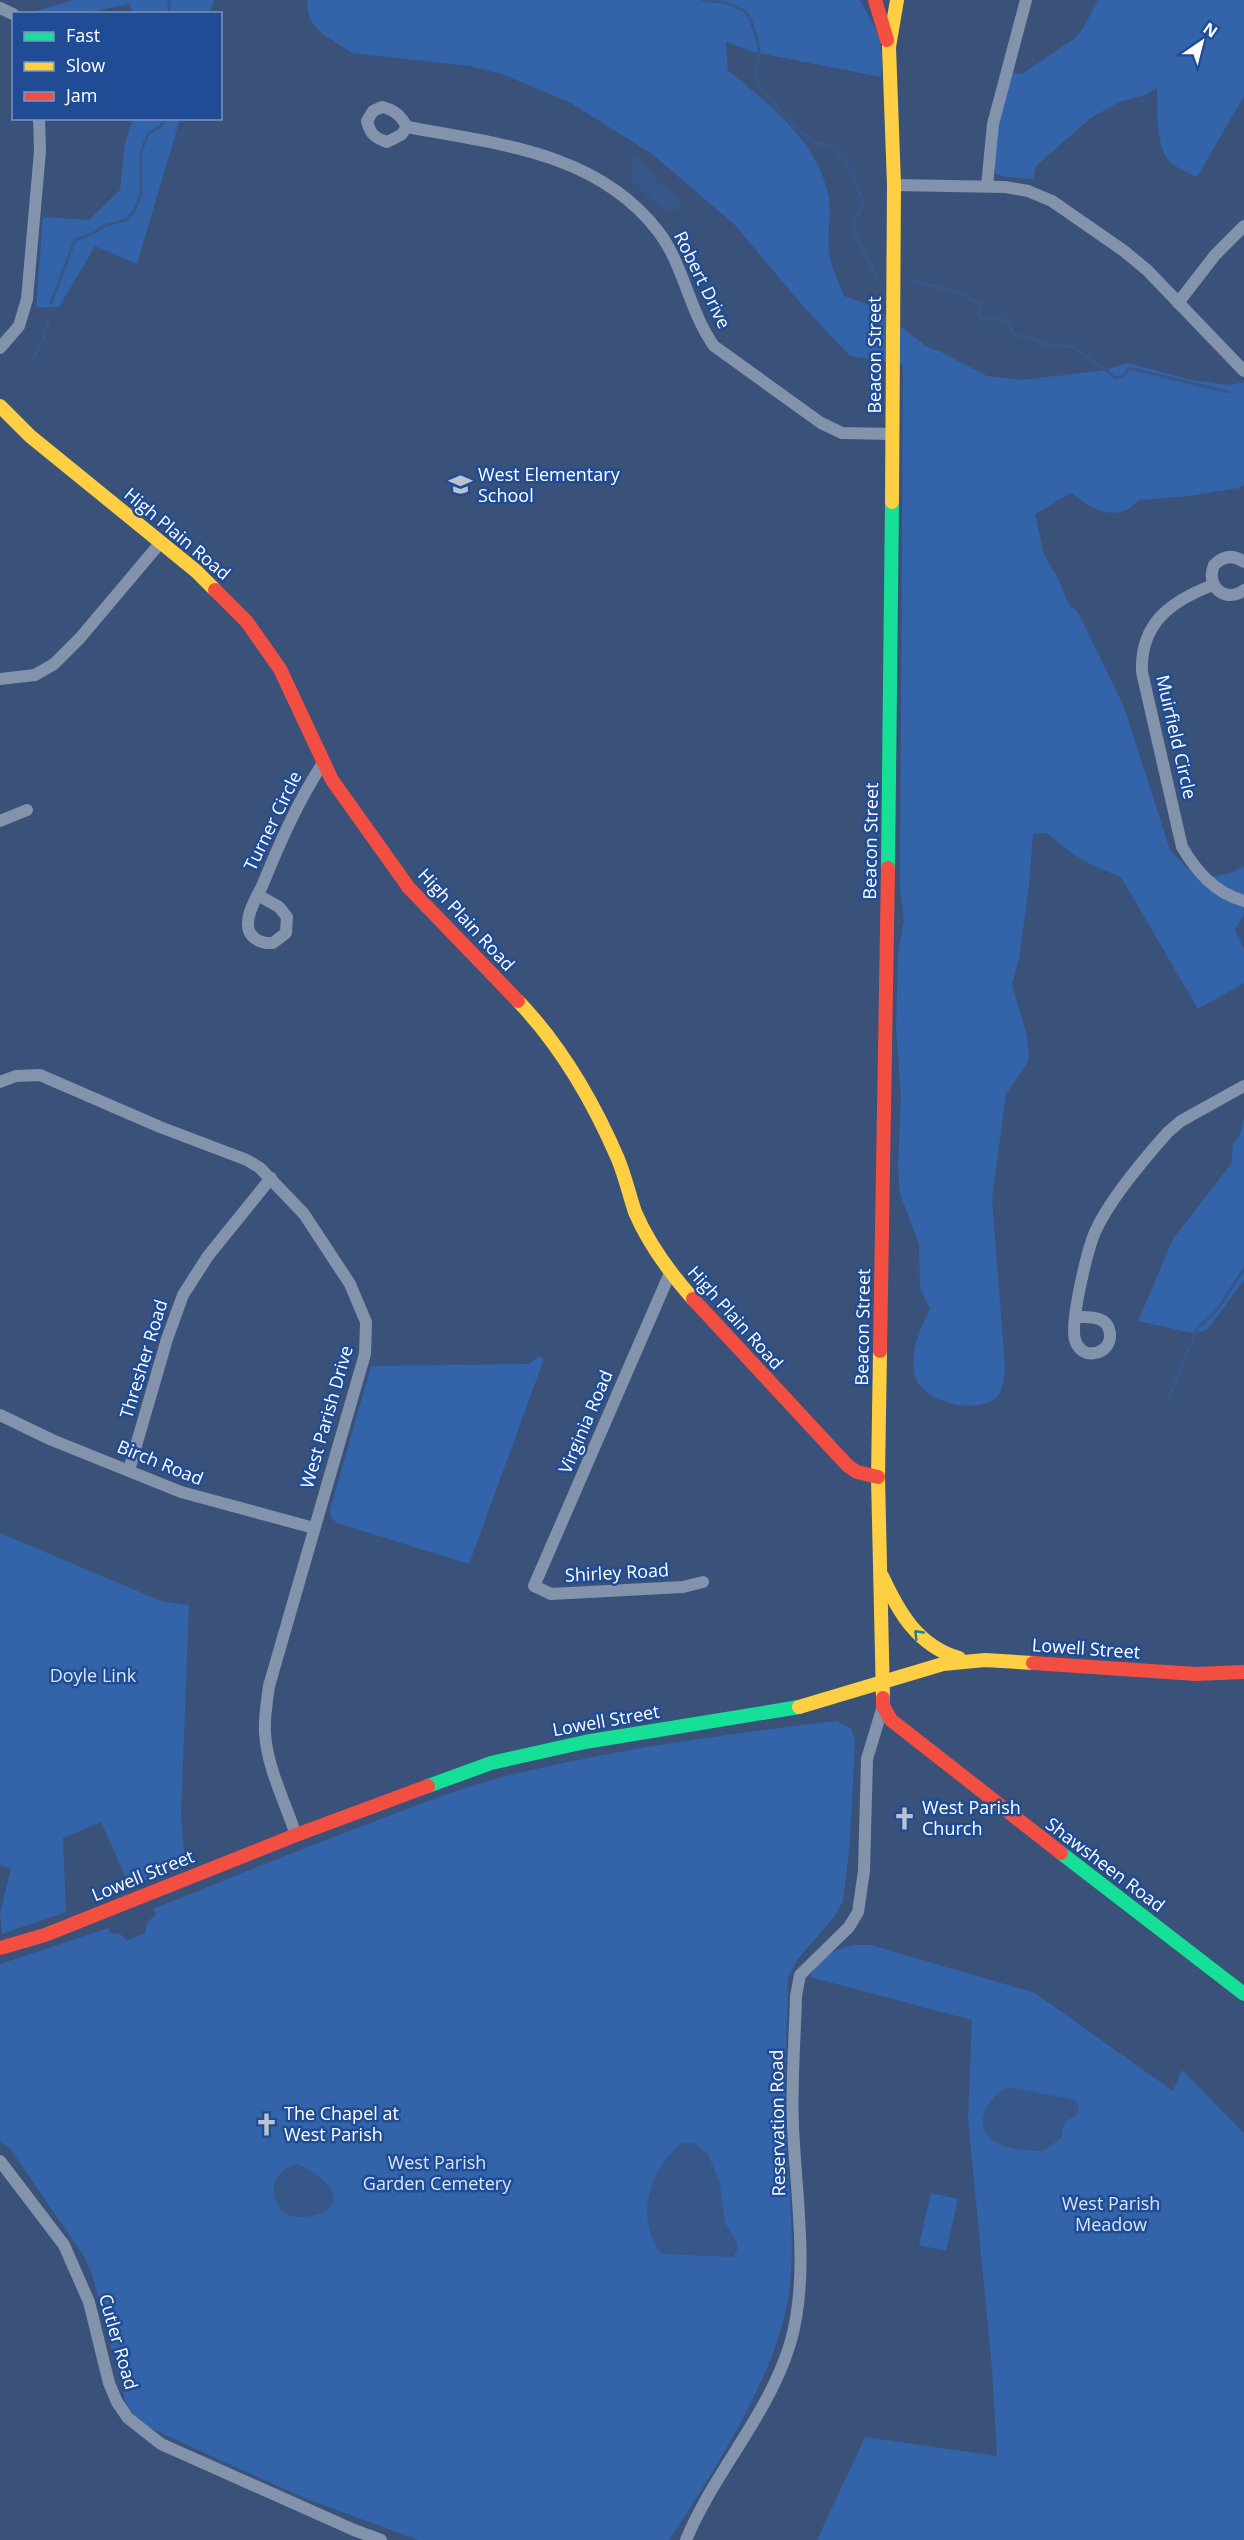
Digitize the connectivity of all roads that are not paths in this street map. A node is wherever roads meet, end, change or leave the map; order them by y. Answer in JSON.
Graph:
{"nodes":[{"id":1,"x":874,"y":0,"type":"edge"},
{"id":2,"x":897,"y":0,"type":"edge"},
{"id":3,"x":1026,"y":0,"type":"edge"},
{"id":4,"x":889,"y":47,"type":"junction"},
{"id":5,"x":39,"y":120,"type":"edge"},
{"id":6,"x":407,"y":127,"type":"dead end"},
{"id":7,"x":894,"y":185,"type":"junction"},
{"id":8,"x":987,"y":186,"type":"junction"},
{"id":9,"x":1244,"y":226,"type":"edge"},
{"id":10,"x":1178,"y":303,"type":"junction"},
{"id":11,"x":0,"y":348,"type":"edge"},
{"id":12,"x":1244,"y":371,"type":"edge"},
{"id":13,"x":0,"y":406,"type":"edge"},
{"id":14,"x":892,"y":434,"type":"junction"},
{"id":15,"x":161,"y":542,"type":"junction"},
{"id":16,"x":1244,"y":562,"type":"edge"},
{"id":17,"x":1213,"y":585,"type":"junction"},
{"id":18,"x":1244,"y":590,"type":"edge"},
{"id":19,"x":0,"y":679,"type":"edge"},
{"id":20,"x":323,"y":763,"type":"junction"},
{"id":21,"x":27,"y":810,"type":"dead end"},
{"id":22,"x":0,"y":821,"type":"edge"},
{"id":23,"x":258,"y":895,"type":"dead end"},
{"id":24,"x":1244,"y":901,"type":"edge"},
{"id":25,"x":0,"y":1082,"type":"edge"},
{"id":26,"x":1244,"y":1086,"type":"edge"},
{"id":27,"x":271,"y":1178,"type":"junction"},
{"id":28,"x":670,"y":1273,"type":"junction"},
{"id":29,"x":1076,"y":1317,"type":"dead end"},
{"id":30,"x":0,"y":1415,"type":"edge"},
{"id":31,"x":129,"y":1470,"type":"junction"},
{"id":32,"x":878,"y":1477,"type":"junction"},
{"id":33,"x":314,"y":1528,"type":"junction"},
{"id":34,"x":879,"y":1570,"type":"junction"},
{"id":35,"x":703,"y":1582,"type":"dead end"},
{"id":36,"x":534,"y":1586,"type":"joint"},
{"id":37,"x":969,"y":1660,"type":"junction"},
{"id":38,"x":1244,"y":1672,"type":"edge"},
{"id":39,"x":881,"y":1683,"type":"junction"},
{"id":40,"x":883,"y":1706,"type":"junction"},
{"id":41,"x":296,"y":1835,"type":"junction"},
{"id":42,"x":0,"y":1948,"type":"edge"},
{"id":43,"x":1244,"y":1994,"type":"edge"},
{"id":44,"x":0,"y":2161,"type":"edge"},
{"id":45,"x":381,"y":2540,"type":"edge"},
{"id":46,"x":686,"y":2540,"type":"edge"}],
"edges":[{"from":1,"to":4,"type":"main road"},
{"from":2,"to":4,"type":"main road","name":"Beacon Street"},
{"from":3,"to":8,"type":"street"},
{"from":4,"to":7,"type":"main road","name":"Beacon Street"},
{"from":5,"to":11,"type":"street"},
{"from":6,"to":14,"type":"street","name":"Robert Drive"},
{"from":7,"to":8,"type":"street"},
{"from":7,"to":14,"type":"main road","name":"Beacon Street"},
{"from":8,"to":10,"type":"street"},
{"from":9,"to":10,"type":"street"},
{"from":10,"to":12,"type":"street"},
{"from":13,"to":15,"type":"main road","name":"High Plain Road"},
{"from":14,"to":32,"type":"main road","name":"Beacon Street"},
{"from":15,"to":19,"type":"street"},
{"from":15,"to":20,"type":"main road","name":"High Plain Road"},
{"from":16,"to":17,"type":"street"},
{"from":17,"to":18,"type":"street"},
{"from":17,"to":24,"type":"street","name":"Muirfield Circle"},
{"from":20,"to":23,"type":"street","name":"Turner Circle"},
{"from":20,"to":28,"type":"main road","name":"High Plain Road"},
{"from":21,"to":22,"type":"street"},
{"from":25,"to":27,"type":"street","name":"West Parish Drive"},
{"from":26,"to":29,"type":"street"},
{"from":27,"to":31,"type":"street","name":"Thresher Road"},
{"from":27,"to":33,"type":"street","name":"West Parish Drive"},
{"from":28,"to":32,"type":"main road","name":"High Plain Road"},
{"from":28,"to":36,"type":"street","name":"Virginia Road"},
{"from":30,"to":31,"type":"street","name":"Birch Road"},
{"from":31,"to":33,"type":"street","name":"Birch Road"},
{"from":32,"to":34,"type":"main road","name":"Beacon Street"},
{"from":33,"to":41,"type":"street","name":"West Parish Drive"},
{"from":37,"to":34,"type":"main road","one_way":true},
{"from":34,"to":39,"type":"main road","name":"Beacon Street"},
{"from":35,"to":36,"type":"street","name":"Shirley Road"},
{"from":37,"to":38,"type":"main road","name":"Lowell Street"},
{"from":37,"to":39,"type":"main road","name":"Lowell Street"},
{"from":39,"to":40,"type":"main road"},
{"from":39,"to":41,"type":"main road","name":"Lowell Street"},
{"from":40,"to":43,"type":"main road","name":"Shawsheen Road"},
{"from":40,"to":46,"type":"street","name":"Reservation Road"},
{"from":41,"to":42,"type":"main road","name":"Lowell Street"},
{"from":44,"to":45,"type":"street","name":"Cutler Road"}]}
